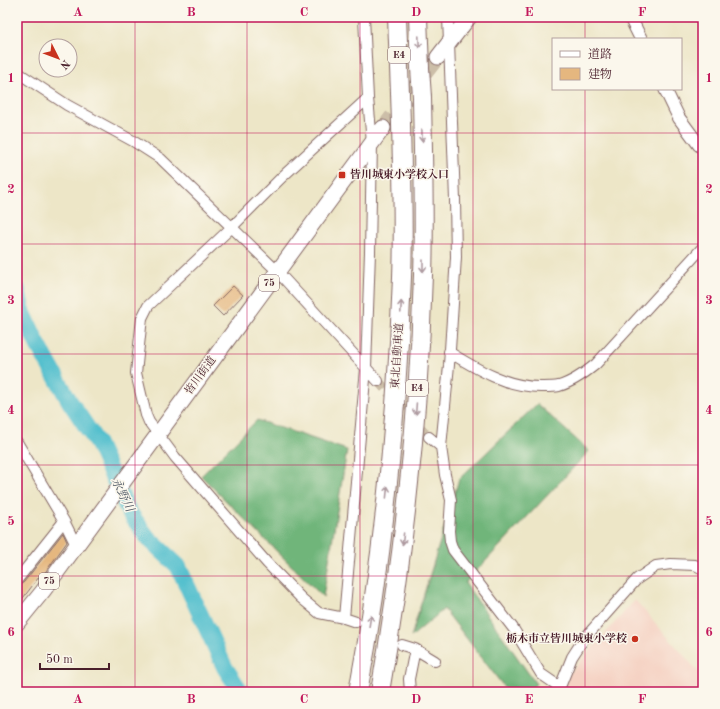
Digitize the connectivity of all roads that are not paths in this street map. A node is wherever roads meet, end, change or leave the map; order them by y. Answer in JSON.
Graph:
{"nodes":[{"id":1,"x":364,"y":17,"type":"edge"},
{"id":2,"x":397,"y":17,"type":"edge"},
{"id":3,"x":418,"y":17,"type":"edge"},
{"id":4,"x":448,"y":17,"type":"edge"},
{"id":5,"x":469,"y":17,"type":"edge"},
{"id":6,"x":630,"y":17,"type":"edge"},
{"id":7,"x":640,"y":38,"type":"edge"},
{"id":8,"x":448,"y":43,"type":"junction"},
{"id":9,"x":438,"y":57,"type":"tunnel mouth"},
{"id":10,"x":17,"y":72,"type":"edge"},
{"id":11,"x":665,"y":90,"type":"edge"},
{"id":12,"x":368,"y":98,"type":"junction"},
{"id":13,"x":383,"y":128,"type":"tunnel mouth"},
{"id":14,"x":372,"y":143,"type":"junction"},
{"id":15,"x":703,"y":148,"type":"edge"},
{"id":16,"x":232,"y":227,"type":"junction"},
{"id":17,"x":703,"y":247,"type":"edge"},
{"id":18,"x":277,"y":271,"type":"junction"},
{"id":19,"x":449,"y":352,"type":"junction"},
{"id":20,"x":366,"y":368,"type":"junction"},
{"id":21,"x":378,"y":381,"type":"tunnel mouth"},
{"id":22,"x":157,"y":436,"type":"junction"},
{"id":23,"x":429,"y":437,"type":"tunnel mouth"},
{"id":24,"x":17,"y":442,"type":"edge"},
{"id":25,"x":441,"y":448,"type":"junction"},
{"id":26,"x":64,"y":521,"type":"junction"},
{"id":27,"x":78,"y":542,"type":"junction"},
{"id":28,"x":703,"y":569,"type":"edge"},
{"id":29,"x":17,"y":580,"type":"edge"},
{"id":30,"x":344,"y":618,"type":"junction"},
{"id":31,"x":356,"y":622,"type":"dead end"},
{"id":32,"x":17,"y":623,"type":"edge"},
{"id":33,"x":402,"y":645,"type":"dead end"},
{"id":34,"x":415,"y":649,"type":"junction"},
{"id":35,"x":435,"y":661,"type":"dead end"},
{"id":36,"x":381,"y":685,"type":"edge"},
{"id":37,"x":557,"y":690,"type":"edge"},
{"id":38,"x":358,"y":692,"type":"edge"},
{"id":39,"x":410,"y":692,"type":"edge"}],
"edges":[{"from":1,"to":12,"type":"street"},
{"from":38,"to":2,"type":"highway","name":"東北自動車道","number":"E4","one_way":true,"bridge":true},
{"from":3,"to":36,"type":"highway","name":"東北自動車道","number":"E4","one_way":true,"bridge":true},
{"from":4,"to":8,"type":"street"},
{"from":5,"to":8,"type":"main road"},
{"from":6,"to":7,"type":"street"},
{"from":8,"to":9,"type":"main road"},
{"from":8,"to":19,"type":"street"},
{"from":10,"to":16,"type":"street"},
{"from":11,"to":15,"type":"street"},
{"from":12,"to":14,"type":"street"},
{"from":12,"to":16,"type":"street"},
{"from":13,"to":14,"type":"main road","name":"皆川街道","number":"75"},
{"from":14,"to":18,"type":"main road","name":"皆川街道","number":"75"},
{"from":14,"to":20,"type":"street"},
{"from":16,"to":18,"type":"street"},
{"from":16,"to":22,"type":"street"},
{"from":17,"to":19,"type":"street"},
{"from":18,"to":20,"type":"street"},
{"from":18,"to":22,"type":"main road","name":"皆川街道","number":"75"},
{"from":19,"to":25,"type":"street"},
{"from":20,"to":21,"type":"street"},
{"from":20,"to":30,"type":"street"},
{"from":22,"to":27,"type":"main road","name":"皆川街道","number":"75"},
{"from":22,"to":30,"type":"street"},
{"from":23,"to":25,"type":"street"},
{"from":24,"to":26,"type":"street"},
{"from":25,"to":37,"type":"street"},
{"from":26,"to":27,"type":"street"},
{"from":26,"to":29,"type":"street"},
{"from":27,"to":32,"type":"main road","name":"皆川街道","number":"75"},
{"from":28,"to":37,"type":"street"},
{"from":30,"to":31,"type":"street"},
{"from":33,"to":34,"type":"street"},
{"from":34,"to":35,"type":"street"},
{"from":34,"to":39,"type":"street"}]}
